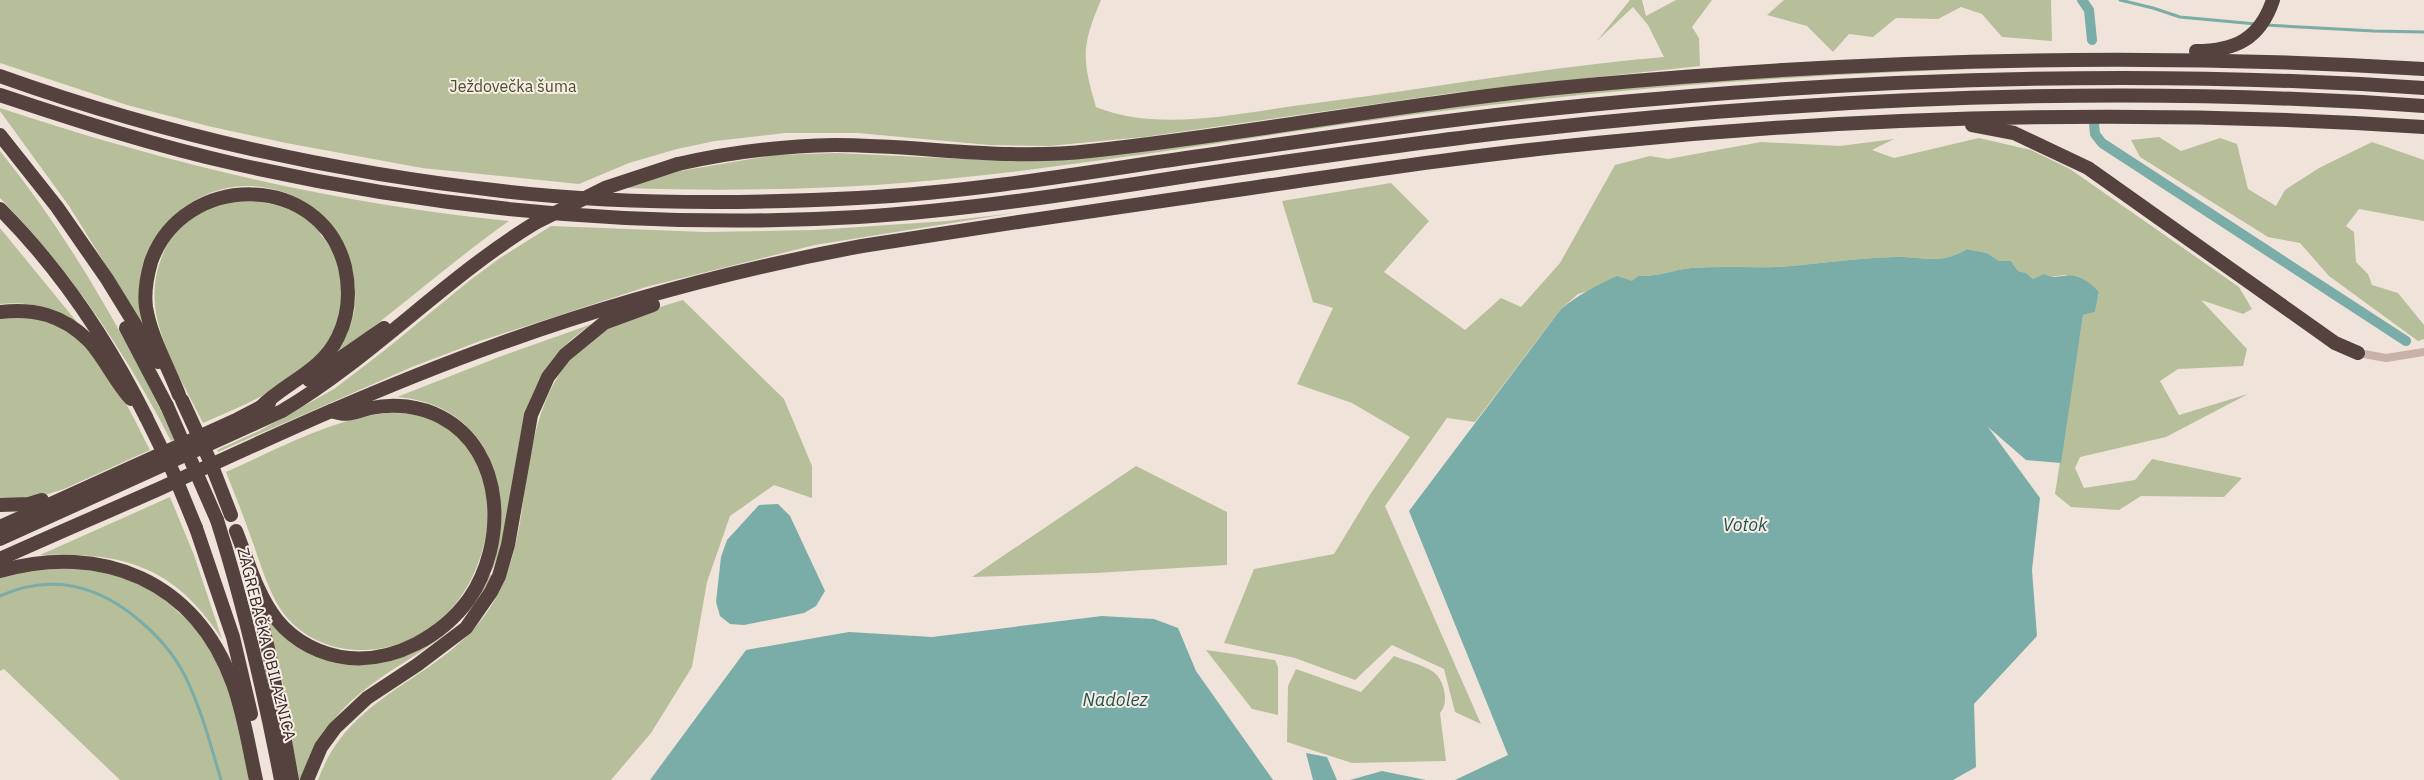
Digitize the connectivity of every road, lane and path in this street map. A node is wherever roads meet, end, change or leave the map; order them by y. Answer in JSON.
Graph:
{"nodes":[{"id":1,"x":2271,"y":6,"type":"edge"},
{"id":2,"x":2154,"y":58,"type":"junction"},
{"id":3,"x":2424,"y":69,"type":"edge"},
{"id":4,"x":0,"y":76,"type":"edge"},
{"id":5,"x":2424,"y":88,"type":"edge"},
{"id":6,"x":0,"y":95,"type":"edge"},
{"id":7,"x":2424,"y":106,"type":"edge"},
{"id":8,"x":1914,"y":120,"type":"junction"},
{"id":9,"x":2424,"y":127,"type":"edge"},
{"id":10,"x":4,"y":140,"type":"edge"},
{"id":11,"x":18,"y":158,"type":"junction"},
{"id":12,"x":0,"y":209,"type":"edge"},
{"id":13,"x":712,"y":278,"type":"junction"},
{"id":14,"x":0,"y":312,"type":"edge"},
{"id":15,"x":413,"y":315,"type":"junction"},
{"id":16,"x":2424,"y":352,"type":"edge"},
{"id":17,"x":2358,"y":353,"type":"joint"},
{"id":18,"x":180,"y":397,"type":"junction"},
{"id":19,"x":260,"y":407,"type":"junction"},
{"id":20,"x":331,"y":411,"type":"junction"},
{"id":21,"x":146,"y":417,"type":"junction"},
{"id":22,"x":79,"y":490,"type":"junction"},
{"id":23,"x":0,"y":505,"type":"edge"},
{"id":24,"x":0,"y":527,"type":"edge"},
{"id":25,"x":236,"y":531,"type":"junction"},
{"id":26,"x":0,"y":539,"type":"edge"},
{"id":27,"x":0,"y":559,"type":"edge"},
{"id":28,"x":0,"y":571,"type":"edge"},
{"id":29,"x":256,"y":780,"type":"edge"},
{"id":30,"x":262,"y":780,"type":"edge"},
{"id":31,"x":281,"y":780,"type":"edge"},
{"id":32,"x":292,"y":780,"type":"edge"},
{"id":33,"x":307,"y":780,"type":"edge"}],
"edges":[{"from":1,"to":2,"type":"highway"},
{"from":2,"to":3,"type":"highway"},
{"from":2,"to":15,"type":"highway","bridge":true},
{"from":4,"to":5,"type":"highway"},
{"from":6,"to":7,"type":"highway"},
{"from":8,"to":9,"type":"highway"},
{"from":8,"to":13,"type":"highway"},
{"from":8,"to":17,"type":"highway"},
{"from":10,"to":11,"type":"highway"},
{"from":11,"to":18,"type":"highway"},
{"from":11,"to":31,"type":"highway","name":"ZAGREBAČKA OBILAZNICA","bridge":true},
{"from":12,"to":21,"type":"highway"},
{"from":13,"to":20,"type":"highway"},
{"from":13,"to":33,"type":"highway"},
{"from":14,"to":21,"type":"highway"},
{"from":15,"to":19,"type":"highway"},
{"from":15,"to":26,"type":"highway"},
{"from":16,"to":17,"type":"street"},
{"from":18,"to":19,"type":"highway"},
{"from":18,"to":25,"type":"highway","bridge":true},
{"from":19,"to":22,"type":"highway"},
{"from":20,"to":25,"type":"highway"},
{"from":20,"to":27,"type":"highway"},
{"from":21,"to":30,"type":"highway","name":"ZAGREBAČKA OBILAZNICA","bridge":true},
{"from":22,"to":23,"type":"highway"},
{"from":22,"to":24,"type":"highway"},
{"from":25,"to":32,"type":"highway"},
{"from":28,"to":29,"type":"highway"}]}
